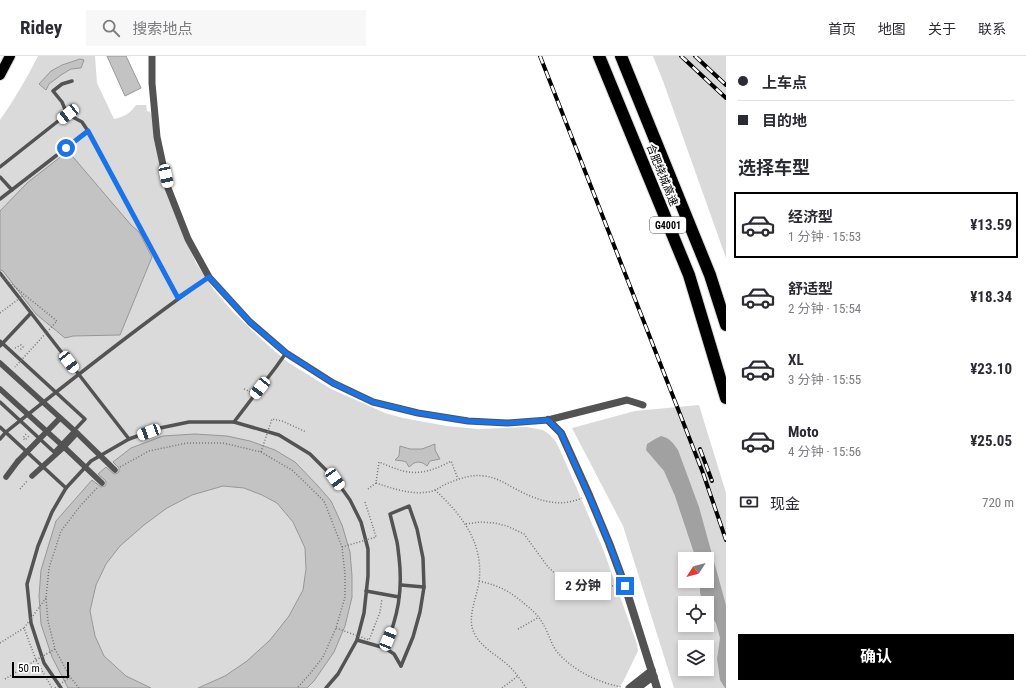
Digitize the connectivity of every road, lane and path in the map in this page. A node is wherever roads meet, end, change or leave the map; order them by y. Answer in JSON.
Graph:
{"nodes":[{"id":1,"x":10,"y":56,"type":"edge"},
{"id":2,"x":152,"y":56,"type":"edge"},
{"id":3,"x":599,"y":56,"type":"edge"},
{"id":4,"x":621,"y":56,"type":"edge"},
{"id":5,"x":0,"y":75,"type":"edge"},
{"id":6,"x":72,"y":81,"type":"dead end"},
{"id":7,"x":68,"y":114,"type":"junction"},
{"id":8,"x":88,"y":131,"type":"junction"},
{"id":9,"x":0,"y":167,"type":"edge"},
{"id":10,"x":0,"y":177,"type":"edge"},
{"id":11,"x":12,"y":190,"type":"junction"},
{"id":12,"x":0,"y":199,"type":"edge"},
{"id":13,"x":0,"y":274,"type":"edge"},
{"id":14,"x":209,"y":277,"type":"junction"},
{"id":15,"x":24,"y":295,"type":"junction"},
{"id":16,"x":178,"y":298,"type":"junction"},
{"id":17,"x":0,"y":313,"type":"edge"},
{"id":18,"x":31,"y":313,"type":"junction"},
{"id":19,"x":726,"y":325,"type":"edge"},
{"id":20,"x":1,"y":343,"type":"edge"},
{"id":21,"x":286,"y":353,"type":"junction"},
{"id":22,"x":0,"y":363,"type":"edge"},
{"id":23,"x":10,"y":372,"type":"junction"},
{"id":24,"x":78,"y":374,"type":"junction"},
{"id":25,"x":0,"y":389,"type":"edge"},
{"id":26,"x":56,"y":392,"type":"junction"},
{"id":27,"x":726,"y":398,"type":"edge"},
{"id":28,"x":0,"y":402,"type":"edge"},
{"id":29,"x":643,"y":405,"type":"dead end"},
{"id":30,"x":60,"y":418,"type":"junction"},
{"id":31,"x":548,"y":420,"type":"junction"},
{"id":32,"x":20,"y":421,"type":"junction"},
{"id":33,"x":234,"y":422,"type":"junction"},
{"id":34,"x":0,"y":427,"type":"edge"},
{"id":35,"x":47,"y":431,"type":"junction"},
{"id":36,"x":6,"y":432,"type":"junction"},
{"id":37,"x":306,"y":432,"type":"dead end"},
{"id":38,"x":77,"y":433,"type":"junction"},
{"id":39,"x":0,"y":439,"type":"edge"},
{"id":40,"x":129,"y":439,"type":"junction"},
{"id":41,"x":64,"y":447,"type":"junction"},
{"id":42,"x":261,"y":452,"type":"junction"},
{"id":43,"x":115,"y":470,"type":"joint"},
{"id":44,"x":32,"y":476,"type":"joint"},
{"id":45,"x":6,"y":477,"type":"dead end"},
{"id":46,"x":458,"y":480,"type":"junction"},
{"id":47,"x":102,"y":483,"type":"joint"},
{"id":48,"x":376,"y":483,"type":"junction"},
{"id":49,"x":66,"y":488,"type":"junction"},
{"id":50,"x":368,"y":489,"type":"dead end"},
{"id":51,"x":20,"y":490,"type":"dead end"},
{"id":52,"x":435,"y":490,"type":"junction"},
{"id":53,"x":590,"y":495,"type":"junction"},
{"id":54,"x":365,"y":502,"type":"dead end"},
{"id":55,"x":466,"y":524,"type":"junction"},
{"id":56,"x":342,"y":547,"type":"junction"},
{"id":57,"x":479,"y":581,"type":"junction"},
{"id":58,"x":401,"y":585,"type":"junction"},
{"id":59,"x":625,"y":586,"type":"junction"},
{"id":60,"x":424,"y":587,"type":"junction"},
{"id":61,"x":366,"y":591,"type":"junction"},
{"id":62,"x":383,"y":594,"type":"junction"},
{"id":63,"x":399,"y":596,"type":"junction"},
{"id":64,"x":46,"y":598,"type":"junction"},
{"id":65,"x":539,"y":617,"type":"junction"},
{"id":66,"x":24,"y":628,"type":"junction"},
{"id":67,"x":336,"y":628,"type":"junction"},
{"id":68,"x":518,"y":629,"type":"dead end"},
{"id":69,"x":357,"y":640,"type":"junction"},
{"id":70,"x":0,"y":643,"type":"edge"},
{"id":71,"x":384,"y":648,"type":"junction"},
{"id":72,"x":55,"y":649,"type":"junction"},
{"id":73,"x":36,"y":660,"type":"junction"},
{"id":74,"x":653,"y":673,"type":"junction"},
{"id":75,"x":518,"y":676,"type":"junction"},
{"id":76,"x":70,"y":677,"type":"junction"},
{"id":77,"x":5,"y":679,"type":"dead end"},
{"id":78,"x":52,"y":688,"type":"edge"},
{"id":79,"x":55,"y":688,"type":"edge"},
{"id":80,"x":62,"y":688,"type":"edge"},
{"id":81,"x":79,"y":688,"type":"edge"},
{"id":82,"x":297,"y":688,"type":"edge"},
{"id":83,"x":326,"y":688,"type":"edge"},
{"id":84,"x":502,"y":688,"type":"edge"},
{"id":85,"x":526,"y":688,"type":"edge"},
{"id":86,"x":629,"y":688,"type":"edge"},
{"id":87,"x":638,"y":688,"type":"edge"},
{"id":88,"x":657,"y":688,"type":"edge"}],
"edges":[{"from":1,"to":5,"type":"main road"},
{"from":2,"to":14,"type":"street"},
{"from":3,"to":27,"type":"highway","name":"合肥绕城高速","number":"G4001"},
{"from":4,"to":19,"type":"highway","name":"合肥绕城高速","number":"G4001"},
{"from":6,"to":7,"type":"lane"},
{"from":7,"to":8,"type":"lane"},
{"from":7,"to":9,"type":"lane"},
{"from":8,"to":11,"type":"lane"},
{"from":8,"to":16,"type":"lane"},
{"from":10,"to":11,"type":"lane"},
{"from":11,"to":12,"type":"lane"},
{"from":13,"to":15,"type":"path","bridge":true},
{"from":13,"to":18,"type":"lane"},
{"from":14,"to":16,"type":"lane"},
{"from":14,"to":21,"type":"street"},
{"from":15,"to":17,"type":"path","bridge":true},
{"from":15,"to":23,"type":"path","bridge":true},
{"from":16,"to":24,"type":"lane"},
{"from":18,"to":20,"type":"lane"},
{"from":18,"to":24,"type":"lane"},
{"from":20,"to":26,"type":"lane"},
{"from":21,"to":31,"type":"street"},
{"from":21,"to":33,"type":"lane"},
{"from":22,"to":23,"type":"street","bridge":true},
{"from":23,"to":30,"type":"street","bridge":true},
{"from":24,"to":26,"type":"lane"},
{"from":24,"to":40,"type":"lane"},
{"from":25,"to":35,"type":"street","bridge":true},
{"from":26,"to":32,"type":"lane"},
{"from":26,"to":32,"type":"lane"},
{"from":28,"to":32,"type":"lane"},
{"from":29,"to":31,"type":"street"},
{"from":30,"to":35,"type":"street","bridge":true},
{"from":30,"to":38,"type":"street","bridge":true},
{"from":31,"to":53,"type":"street"},
{"from":32,"to":36,"type":"lane"},
{"from":33,"to":40,"type":"lane"},
{"from":33,"to":61,"type":"lane"},
{"from":34,"to":36,"type":"lane"},
{"from":35,"to":41,"type":"street","bridge":true},
{"from":35,"to":45,"type":"street","bridge":true},
{"from":36,"to":39,"type":"lane"},
{"from":36,"to":49,"type":"lane"},
{"from":37,"to":42,"type":"path","bridge":true},
{"from":38,"to":41,"type":"street","bridge":true},
{"from":38,"to":43,"type":"street","bridge":true},
{"from":40,"to":49,"type":"lane"},
{"from":41,"to":44,"type":"street","bridge":true},
{"from":41,"to":47,"type":"street","bridge":true},
{"from":42,"to":43,"type":"path"},
{"from":42,"to":56,"type":"path"},
{"from":44,"to":51,"type":"path"},
{"from":46,"to":48,"type":"path"},
{"from":46,"to":52,"type":"path"},
{"from":46,"to":53,"type":"path"},
{"from":47,"to":64,"type":"path"},
{"from":48,"to":50,"type":"path"},
{"from":48,"to":52,"type":"path"},
{"from":49,"to":80,"type":"lane"},
{"from":52,"to":55,"type":"path"},
{"from":53,"to":59,"type":"street"},
{"from":54,"to":56,"type":"path","bridge":true},
{"from":55,"to":57,"type":"path"},
{"from":55,"to":59,"type":"path"},
{"from":56,"to":67,"type":"path"},
{"from":57,"to":65,"type":"path"},
{"from":57,"to":75,"type":"path"},
{"from":58,"to":60,"type":"lane"},
{"from":58,"to":60,"type":"lane"},
{"from":58,"to":63,"type":"lane"},
{"from":59,"to":74,"type":"street"},
{"from":60,"to":71,"type":"lane"},
{"from":61,"to":62,"type":"lane"},
{"from":61,"to":69,"type":"lane"},
{"from":62,"to":63,"type":"lane"},
{"from":62,"to":67,"type":"path","bridge":true},
{"from":63,"to":71,"type":"lane"},
{"from":64,"to":66,"type":"path","bridge":true},
{"from":64,"to":72,"type":"path"},
{"from":65,"to":68,"type":"path"},
{"from":65,"to":86,"type":"path"},
{"from":66,"to":70,"type":"path"},
{"from":66,"to":73,"type":"path","bridge":true},
{"from":67,"to":82,"type":"path"},
{"from":69,"to":71,"type":"lane"},
{"from":69,"to":83,"type":"lane"},
{"from":72,"to":73,"type":"path","bridge":true},
{"from":72,"to":76,"type":"path"},
{"from":73,"to":77,"type":"path"},
{"from":73,"to":78,"type":"path","bridge":true},
{"from":74,"to":86,"type":"street"},
{"from":74,"to":87,"type":"street"},
{"from":74,"to":88,"type":"street"},
{"from":75,"to":84,"type":"path"},
{"from":75,"to":85,"type":"path"},
{"from":76,"to":79,"type":"path","bridge":true},
{"from":76,"to":81,"type":"path"}]}
